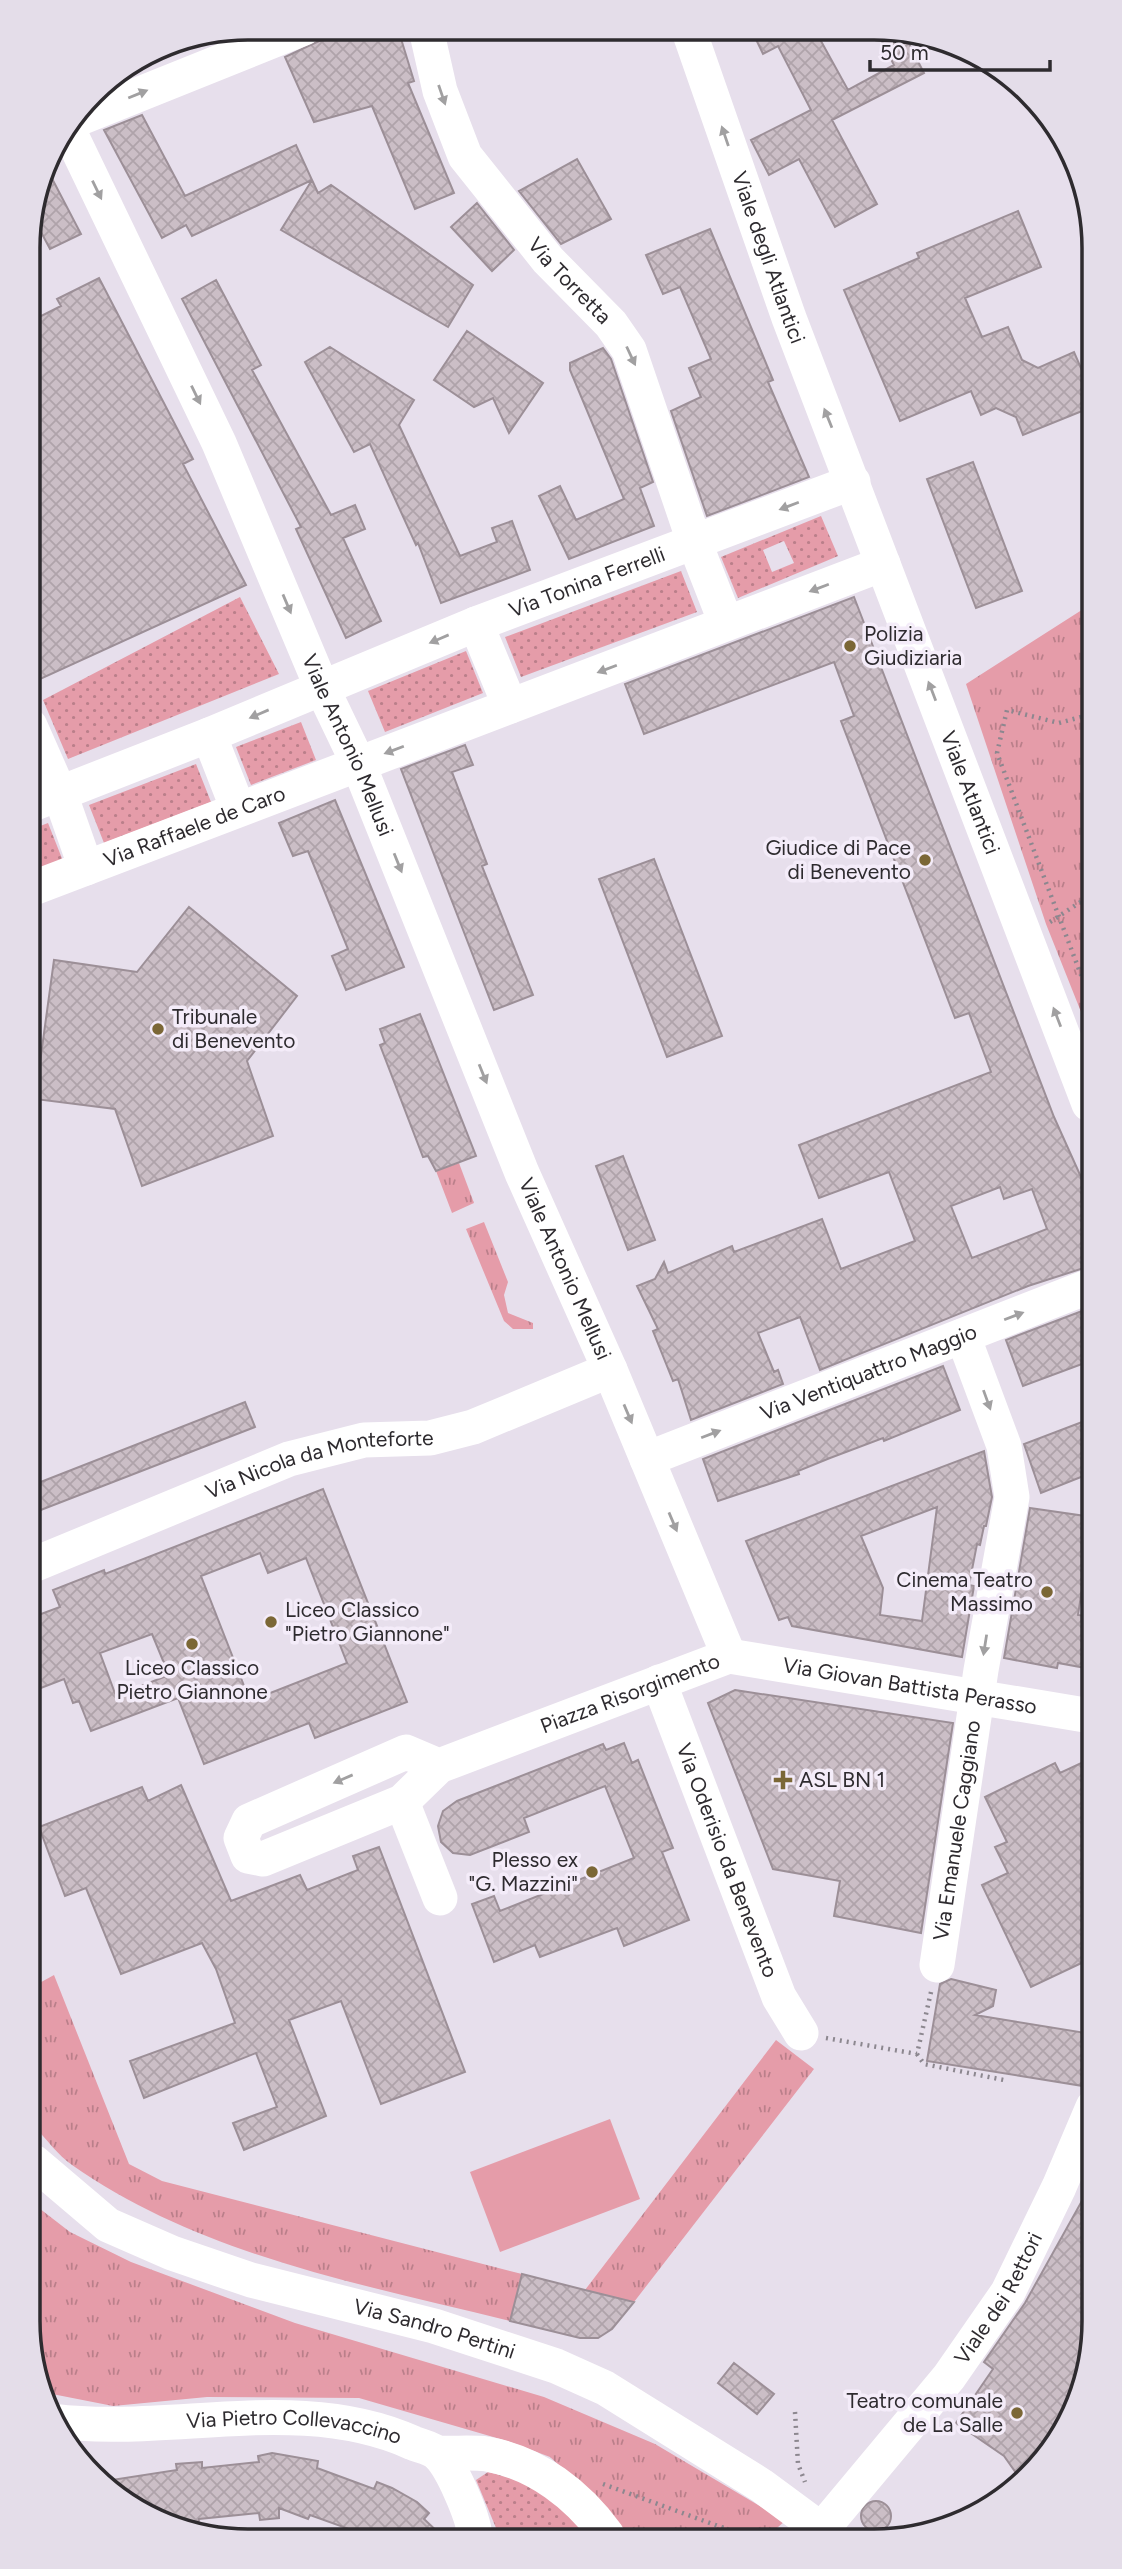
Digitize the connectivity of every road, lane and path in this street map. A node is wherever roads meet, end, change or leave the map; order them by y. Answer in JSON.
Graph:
{"nodes":[{"id":1,"x":274,"y":40,"type":"edge"},
{"id":2,"x":428,"y":40,"type":"edge"},
{"id":3,"x":692,"y":40,"type":"edge"},
{"id":4,"x":90,"y":114,"type":"edge"},
{"id":5,"x":72,"y":138,"type":"edge"},
{"id":6,"x":853,"y":482,"type":"junction"},
{"id":7,"x":694,"y":541,"type":"junction"},
{"id":8,"x":883,"y":564,"type":"junction"},
{"id":9,"x":726,"y":623,"type":"junction"},
{"id":10,"x":476,"y":624,"type":"junction"},
{"id":11,"x":322,"y":688,"type":"junction"},
{"id":12,"x":510,"y":706,"type":"junction"},
{"id":13,"x":1082,"y":717,"type":"edge"},
{"id":14,"x":209,"y":735,"type":"junction"},
{"id":15,"x":358,"y":763,"type":"junction"},
{"id":16,"x":41,"y":779,"type":"edge"},
{"id":17,"x":45,"y":800,"type":"edge"},
{"id":18,"x":238,"y":809,"type":"junction"},
{"id":19,"x":86,"y":868,"type":"junction"},
{"id":20,"x":41,"y":885,"type":"edge"},
{"id":21,"x":1082,"y":905,"type":"edge"},
{"id":22,"x":1044,"y":926,"type":"junction"},
{"id":23,"x":1082,"y":985,"type":"edge"},
{"id":24,"x":1082,"y":1075,"type":"edge"},
{"id":25,"x":1082,"y":1289,"type":"edge"},
{"id":26,"x":963,"y":1335,"type":"junction"},
{"id":27,"x":610,"y":1370,"type":"junction"},
{"id":28,"x":647,"y":1459,"type":"junction"},
{"id":29,"x":40,"y":1562,"type":"edge"},
{"id":30,"x":729,"y":1656,"type":"junction"},
{"id":31,"x":659,"y":1682,"type":"junction"},
{"id":32,"x":977,"y":1695,"type":"junction"},
{"id":33,"x":1081,"y":1714,"type":"edge"},
{"id":34,"x":439,"y":1766,"type":"junction"},
{"id":35,"x":402,"y":1802,"type":"junction"},
{"id":36,"x":440,"y":1898,"type":"dead end"},
{"id":37,"x":937,"y":1965,"type":"joint"},
{"id":38,"x":802,"y":2033,"type":"joint"},
{"id":39,"x":917,"y":2054,"type":"junction"},
{"id":40,"x":1004,"y":2080,"type":"dead end"},
{"id":41,"x":1081,"y":2135,"type":"edge"},
{"id":42,"x":40,"y":2167,"type":"edge"},
{"id":43,"x":795,"y":2412,"type":"dead end"},
{"id":44,"x":67,"y":2422,"type":"edge"},
{"id":45,"x":438,"y":2453,"type":"junction"},
{"id":46,"x":601,"y":2483,"type":"dead end"},
{"id":47,"x":473,"y":2529,"type":"edge"},
{"id":48,"x":603,"y":2529,"type":"edge"},
{"id":49,"x":726,"y":2529,"type":"edge"},
{"id":50,"x":822,"y":2529,"type":"edge"},
{"id":51,"x":824,"y":2529,"type":"edge"},
{"id":52,"x":827,"y":2529,"type":"edge"}],
"edges":[{"from":4,"to":1,"type":"street","one_way":true},
{"from":2,"to":7,"type":"street","name":"Via Torretta","one_way":true},
{"from":6,"to":3,"type":"street","name":"Viale degli Atlantici","one_way":true},
{"from":5,"to":11,"type":"street","name":"Viale Antonio Mellusi","one_way":true},
{"from":6,"to":7,"type":"street","name":"Via Tonina Ferrelli","one_way":true},
{"from":6,"to":8,"type":"street","name":"Viale Atlantici"},
{"from":7,"to":9,"type":"street","name":"Via Torretta"},
{"from":7,"to":10,"type":"street","name":"Via Tonina Ferrelli"},
{"from":8,"to":9,"type":"street","one_way":true},
{"from":22,"to":8,"type":"street","name":"Viale Atlantici","one_way":true},
{"from":9,"to":12,"type":"street","one_way":true},
{"from":10,"to":11,"type":"street","name":"Via Tonina Ferrelli","one_way":true},
{"from":10,"to":12,"type":"street"},
{"from":11,"to":14,"type":"street","one_way":true},
{"from":11,"to":15,"type":"street","name":"Viale Antonio Mellusi"},
{"from":12,"to":15,"type":"street","one_way":true},
{"from":13,"to":22,"type":"path"},
{"from":14,"to":17,"type":"street"},
{"from":14,"to":18,"type":"street"},
{"from":15,"to":18,"type":"street","name":"Via Raffaele de Caro"},
{"from":15,"to":27,"type":"street","name":"Viale Antonio Mellusi","one_way":true},
{"from":16,"to":17,"type":"street"},
{"from":17,"to":19,"type":"street"},
{"from":18,"to":19,"type":"street","name":"Via Raffaele de Caro"},
{"from":19,"to":20,"type":"street","name":"Via Raffaele de Caro"},
{"from":21,"to":22,"type":"path"},
{"from":22,"to":23,"type":"path"},
{"from":24,"to":22,"type":"street","name":"Viale Atlantici","one_way":true},
{"from":26,"to":25,"type":"street","name":"Via Ventiquattro Maggio","one_way":true},
{"from":28,"to":26,"type":"street","name":"Via Ventiquattro Maggio","one_way":true},
{"from":26,"to":32,"type":"street","name":"Via Emanuele Caggiano","one_way":true},
{"from":27,"to":28,"type":"street","name":"Piazza Risorgimento","one_way":true},
{"from":27,"to":29,"type":"street","name":"Via Nicola da Monteforte"},
{"from":28,"to":30,"type":"street","name":"Piazza Risorgimento","one_way":true},
{"from":30,"to":31,"type":"street","name":"Piazza Risorgimento"},
{"from":30,"to":32,"type":"street","name":"Via Giovan Battista Perasso"},
{"from":31,"to":34,"type":"street","name":"Piazza Risorgimento"},
{"from":31,"to":38,"type":"street","name":"Via Oderisio da Benevento"},
{"from":32,"to":33,"type":"street","name":"Via Giovan Battista Perasso"},
{"from":32,"to":37,"type":"street","name":"Via Emanuele Caggiano"},
{"from":34,"to":35,"type":"street","name":"Piazza Risorgimento"},
{"from":34,"to":35,"type":"street","name":"Piazza Risorgimento","one_way":true},
{"from":35,"to":36,"type":"street"},
{"from":37,"to":39,"type":"path"},
{"from":38,"to":39,"type":"path"},
{"from":39,"to":40,"type":"path"},
{"from":41,"to":52,"type":"street","name":"Viale dei Rettori"},
{"from":42,"to":50,"type":"street","name":"Via Sandro Pertini"},
{"from":43,"to":51,"type":"path"},
{"from":44,"to":45,"type":"street","name":"Via Pietro Collevaccino"},
{"from":45,"to":47,"type":"street"},
{"from":45,"to":48,"type":"street"},
{"from":46,"to":49,"type":"path"}]}
